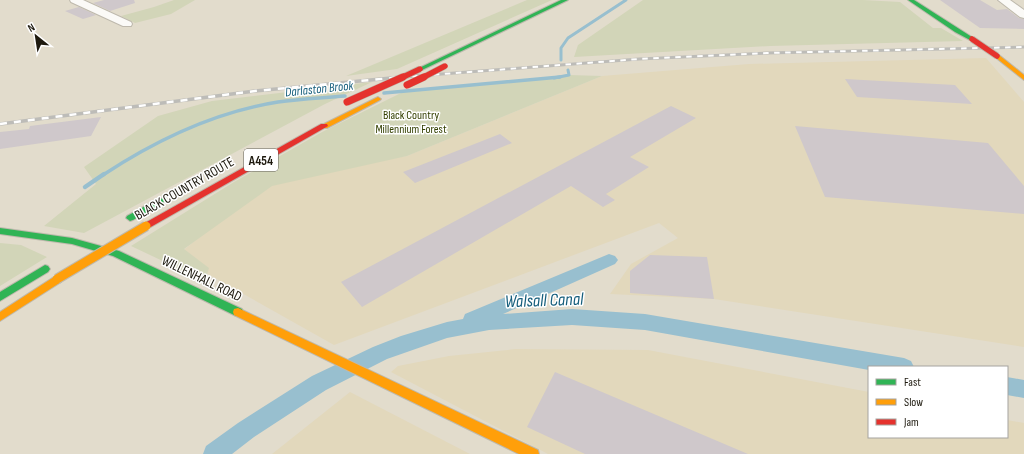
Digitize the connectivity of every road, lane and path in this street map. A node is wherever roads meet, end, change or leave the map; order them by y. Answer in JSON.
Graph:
{"nodes":[{"id":1,"x":74,"y":0,"type":"edge"},
{"id":2,"x":911,"y":0,"type":"edge"},
{"id":3,"x":1003,"y":0,"type":"edge"},
{"id":4,"x":564,"y":2,"type":"edge"},
{"id":5,"x":1024,"y":15,"type":"edge"},
{"id":6,"x":1012,"y":19,"type":"dead end"},
{"id":7,"x":1024,"y":19,"type":"edge"},
{"id":8,"x":127,"y":24,"type":"dead end"},
{"id":9,"x":1024,"y":78,"type":"edge"},
{"id":10,"x":398,"y":90,"type":"dead end"},
{"id":11,"x":381,"y":98,"type":"dead end"},
{"id":12,"x":344,"y":104,"type":"dead end"},
{"id":13,"x":171,"y":195,"type":"dead end"},
{"id":14,"x":127,"y":220,"type":"dead end"},
{"id":15,"x":0,"y":231,"type":"edge"},
{"id":16,"x":97,"y":238,"type":"dead end"},
{"id":17,"x":71,"y":253,"type":"dead end"},
{"id":18,"x":48,"y":267,"type":"dead end"},
{"id":19,"x":0,"y":297,"type":"edge"},
{"id":20,"x":0,"y":317,"type":"edge"},
{"id":21,"x":533,"y":454,"type":"edge"}],
"edges":[{"from":1,"to":8,"type":"street"},
{"from":2,"to":9,"type":"main road","bridge":true},
{"from":3,"to":5,"type":"street"},
{"from":4,"to":10,"type":"main road","bridge":true},
{"from":4,"to":12,"type":"main road","bridge":true},
{"from":6,"to":7,"type":"street"},
{"from":11,"to":20,"type":"main road","name":"BLACK COUNTRY ROUTE","number":"A454","bridge":true},
{"from":13,"to":14,"type":"main road","name":"BLACK COUNTRY ROUTE"},
{"from":15,"to":21,"type":"main road","name":"WILLENHALL ROAD"},
{"from":16,"to":17,"type":"main road"},
{"from":18,"to":19,"type":"main road"}]}
